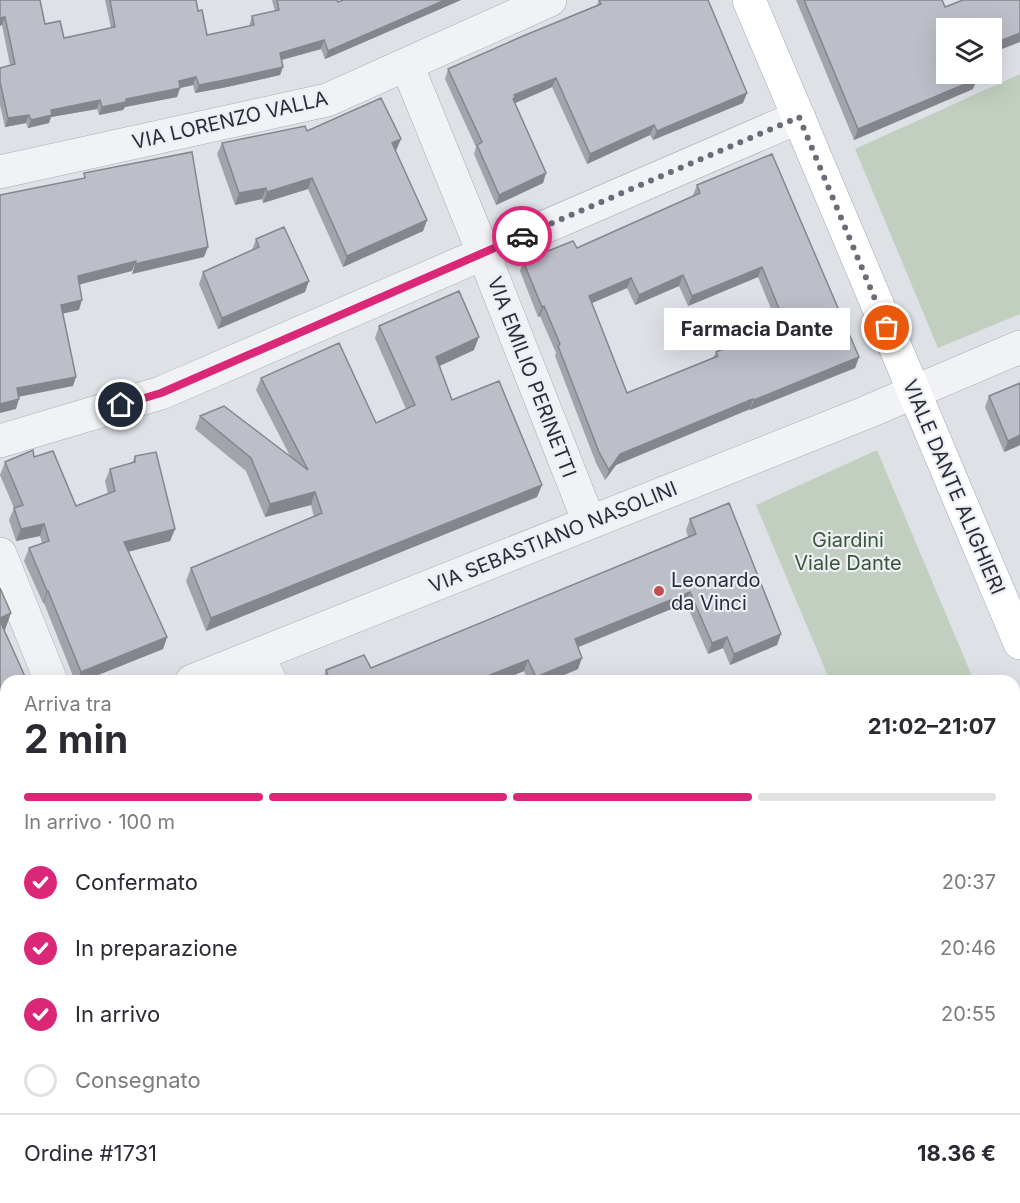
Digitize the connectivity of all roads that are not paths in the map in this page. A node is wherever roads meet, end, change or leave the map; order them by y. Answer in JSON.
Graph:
{"nodes":[{"id":1,"x":550,"y":0,"type":"edge"},
{"id":2,"x":748,"y":0,"type":"edge"},
{"id":3,"x":407,"y":65,"type":"junction"},
{"id":4,"x":799,"y":117,"type":"junction"},
{"id":5,"x":0,"y":172,"type":"edge"},
{"id":6,"x":483,"y":252,"type":"junction"},
{"id":7,"x":1020,"y":347,"type":"edge"},
{"id":8,"x":914,"y":392,"type":"junction"},
{"id":9,"x":0,"y":441,"type":"edge"},
{"id":10,"x":589,"y":522,"type":"junction"},
{"id":11,"x":0,"y":554,"type":"edge"},
{"id":12,"x":1020,"y":643,"type":"edge"},
{"id":13,"x":264,"y":668,"type":"edge"},
{"id":14,"x":49,"y":675,"type":"edge"},
{"id":15,"x":225,"y":675,"type":"edge"}],
"edges":[{"from":1,"to":3,"type":"street","name":"VIA LORENZO VALLA"},
{"from":2,"to":4,"type":"main road","name":"VIALE DANTE ALIGHIERI"},
{"from":3,"to":5,"type":"street","name":"VIA LORENZO VALLA"},
{"from":3,"to":6,"type":"street","name":"VIA EMILIO PERINETTI"},
{"from":4,"to":6,"type":"street"},
{"from":4,"to":8,"type":"main road","name":"VIALE DANTE ALIGHIERI"},
{"from":6,"to":9,"type":"street"},
{"from":6,"to":10,"type":"street","name":"VIA EMILIO PERINETTI"},
{"from":7,"to":8,"type":"street","name":"VIA SEBASTIANO NASOLINI"},
{"from":8,"to":10,"type":"street","name":"VIA SEBASTIANO NASOLINI"},
{"from":8,"to":12,"type":"main road","name":"VIALE DANTE ALIGHIERI"},
{"from":10,"to":13,"type":"street","name":"VIA SEBASTIANO NASOLINI"},
{"from":11,"to":14,"type":"street"},
{"from":13,"to":15,"type":"street","name":"VIA SEBASTIANO NASOLINI"}]}
